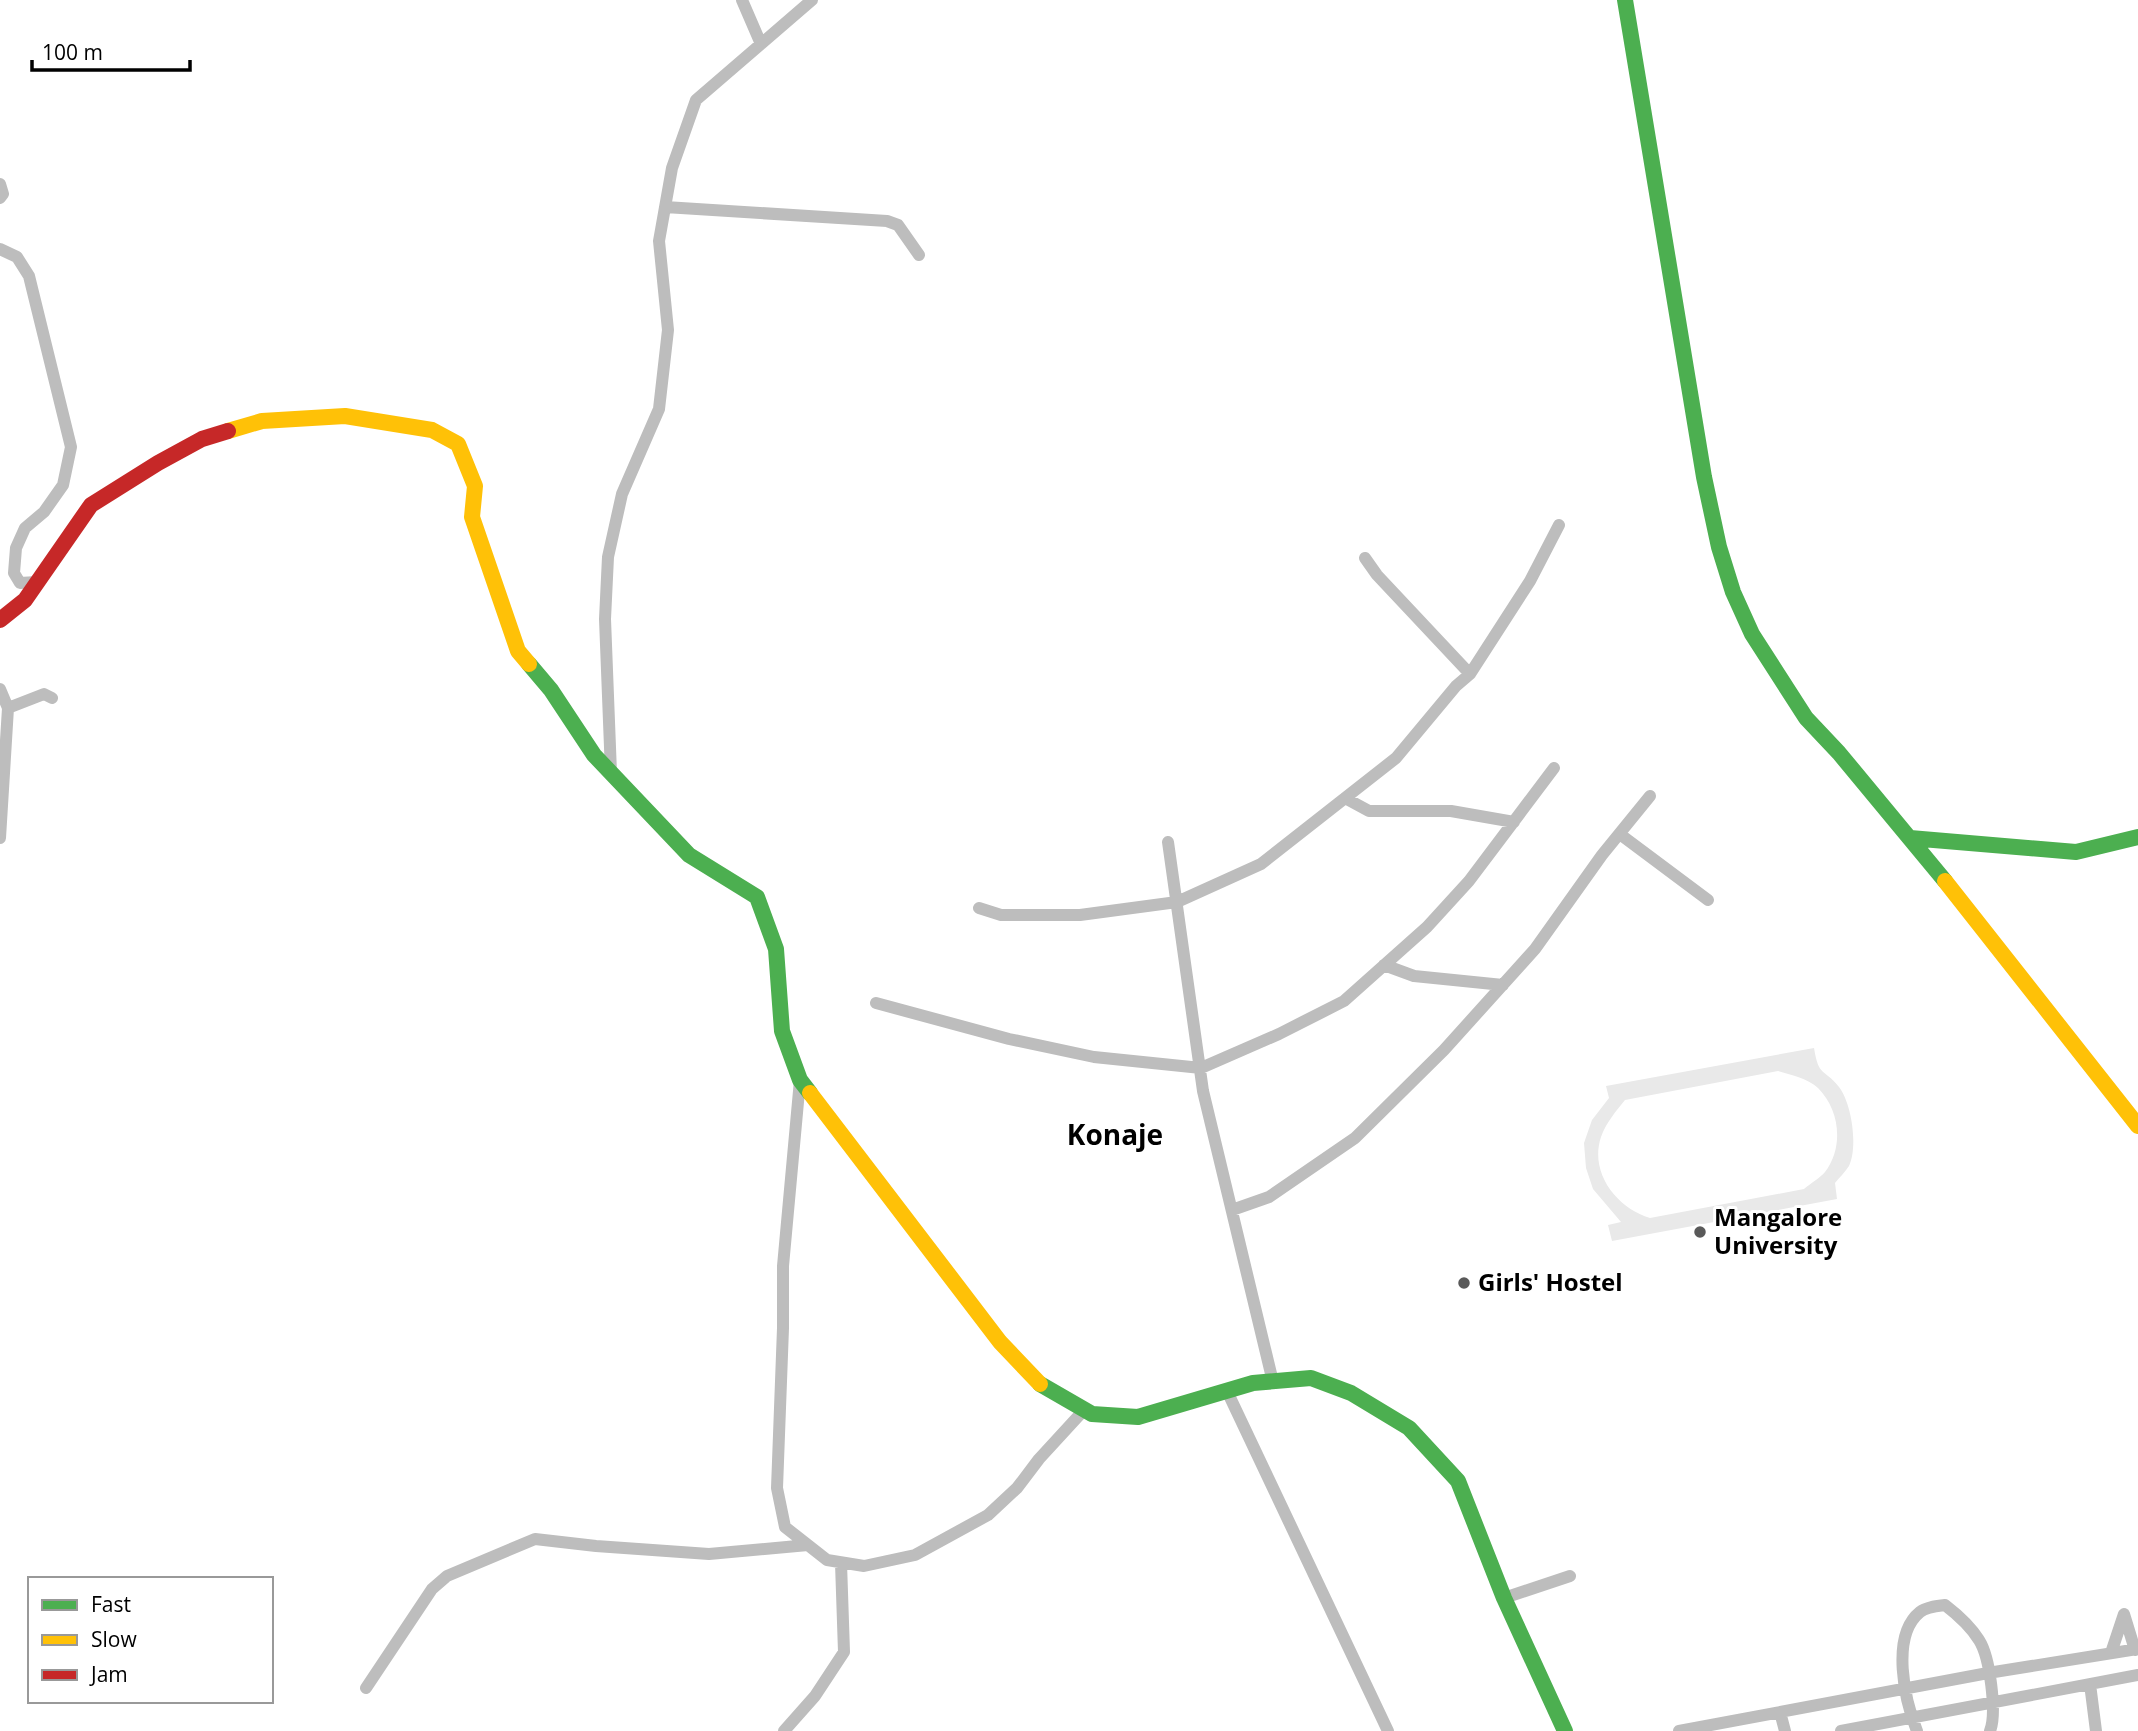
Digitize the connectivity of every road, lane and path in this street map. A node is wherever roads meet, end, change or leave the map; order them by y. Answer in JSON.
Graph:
{"nodes":[{"id":1,"x":742,"y":0,"type":"edge"},
{"id":2,"x":812,"y":0,"type":"edge"},
{"id":3,"x":1628,"y":1,"type":"edge"},
{"id":4,"x":761,"y":44,"type":"junction"},
{"id":5,"x":0,"y":184,"type":"edge"},
{"id":6,"x":0,"y":198,"type":"edge"},
{"id":7,"x":665,"y":208,"type":"junction"},
{"id":8,"x":0,"y":249,"type":"edge"},
{"id":9,"x":919,"y":255,"type":"dead end"},
{"id":10,"x":1559,"y":525,"type":"dead end"},
{"id":11,"x":1365,"y":558,"type":"dead end"},
{"id":12,"x":37,"y":582,"type":"junction"},
{"id":13,"x":0,"y":620,"type":"edge"},
{"id":14,"x":1470,"y":674,"type":"junction"},
{"id":15,"x":0,"y":689,"type":"edge"},
{"id":16,"x":52,"y":698,"type":"dead end"},
{"id":17,"x":8,"y":708,"type":"junction"},
{"id":18,"x":1555,"y":768,"type":"dead end"},
{"id":19,"x":611,"y":773,"type":"junction"},
{"id":20,"x":1650,"y":796,"type":"dead end"},
{"id":21,"x":1345,"y":798,"type":"junction"},
{"id":22,"x":1514,"y":822,"type":"junction"},
{"id":23,"x":1621,"y":835,"type":"junction"},
{"id":24,"x":2138,"y":837,"type":"edge"},
{"id":25,"x":0,"y":838,"type":"edge"},
{"id":26,"x":1910,"y":838,"type":"junction"},
{"id":27,"x":1168,"y":842,"type":"dead end"},
{"id":28,"x":1708,"y":900,"type":"dead end"},
{"id":29,"x":1177,"y":902,"type":"junction"},
{"id":30,"x":979,"y":908,"type":"dead end"},
{"id":31,"x":1384,"y":965,"type":"junction"},
{"id":32,"x":1503,"y":985,"type":"junction"},
{"id":33,"x":876,"y":1003,"type":"dead end"},
{"id":34,"x":1200,"y":1068,"type":"junction"},
{"id":35,"x":800,"y":1080,"type":"junction"},
{"id":36,"x":2138,"y":1126,"type":"edge"},
{"id":37,"x":1232,"y":1210,"type":"junction"},
{"id":38,"x":1273,"y":1382,"type":"junction"},
{"id":39,"x":1227,"y":1391,"type":"junction"},
{"id":40,"x":1084,"y":1410,"type":"junction"},
{"id":41,"x":808,"y":1545,"type":"junction"},
{"id":42,"x":841,"y":1563,"type":"junction"},
{"id":43,"x":1570,"y":1576,"type":"dead end"},
{"id":44,"x":1504,"y":1598,"type":"junction"},
{"id":45,"x":2136,"y":1650,"type":"edge"},
{"id":46,"x":2111,"y":1653,"type":"junction"},
{"id":47,"x":1988,"y":1673,"type":"junction"},
{"id":48,"x":2138,"y":1675,"type":"edge"},
{"id":49,"x":2090,"y":1684,"type":"junction"},
{"id":50,"x":366,"y":1688,"type":"dead end"},
{"id":51,"x":1906,"y":1689,"type":"junction"},
{"id":52,"x":1994,"y":1701,"type":"junction"},
{"id":53,"x":1780,"y":1712,"type":"junction"},
{"id":54,"x":1912,"y":1718,"type":"junction"},
{"id":55,"x":784,"y":1731,"type":"edge"},
{"id":56,"x":1388,"y":1731,"type":"edge"},
{"id":57,"x":1565,"y":1731,"type":"edge"},
{"id":58,"x":1679,"y":1731,"type":"edge"},
{"id":59,"x":1784,"y":1731,"type":"edge"},
{"id":60,"x":1841,"y":1731,"type":"edge"},
{"id":61,"x":1917,"y":1731,"type":"edge"},
{"id":62,"x":1990,"y":1731,"type":"edge"},
{"id":63,"x":2096,"y":1731,"type":"edge"}],
"edges":[{"from":1,"to":4,"type":"street"},
{"from":2,"to":4,"type":"street"},
{"from":3,"to":26,"type":"main road"},
{"from":4,"to":7,"type":"street"},
{"from":5,"to":6,"type":"street"},
{"from":7,"to":9,"type":"street"},
{"from":7,"to":19,"type":"street"},
{"from":8,"to":12,"type":"street"},
{"from":10,"to":14,"type":"street"},
{"from":11,"to":14,"type":"street"},
{"from":12,"to":13,"type":"main road"},
{"from":12,"to":19,"type":"main road"},
{"from":14,"to":21,"type":"street"},
{"from":15,"to":17,"type":"street"},
{"from":16,"to":17,"type":"street"},
{"from":17,"to":25,"type":"street"},
{"from":18,"to":22,"type":"street"},
{"from":19,"to":35,"type":"main road"},
{"from":20,"to":23,"type":"street"},
{"from":21,"to":22,"type":"street"},
{"from":21,"to":29,"type":"street"},
{"from":22,"to":31,"type":"street"},
{"from":23,"to":28,"type":"street"},
{"from":23,"to":32,"type":"street"},
{"from":24,"to":26,"type":"main road"},
{"from":26,"to":36,"type":"main road"},
{"from":27,"to":29,"type":"street"},
{"from":29,"to":30,"type":"street"},
{"from":29,"to":34,"type":"street"},
{"from":31,"to":32,"type":"street"},
{"from":31,"to":34,"type":"street"},
{"from":32,"to":37,"type":"street"},
{"from":33,"to":34,"type":"street"},
{"from":34,"to":37,"type":"street"},
{"from":35,"to":40,"type":"main road"},
{"from":35,"to":41,"type":"street"},
{"from":37,"to":38,"type":"street"},
{"from":38,"to":39,"type":"main road"},
{"from":38,"to":44,"type":"main road"},
{"from":39,"to":40,"type":"main road"},
{"from":39,"to":56,"type":"street"},
{"from":40,"to":42,"type":"street"},
{"from":41,"to":42,"type":"street"},
{"from":41,"to":50,"type":"street"},
{"from":42,"to":55,"type":"street"},
{"from":43,"to":44,"type":"street"},
{"from":44,"to":57,"type":"main road"},
{"from":45,"to":46,"type":"street"},
{"from":45,"to":46,"type":"street"},
{"from":46,"to":47,"type":"street"},
{"from":47,"to":51,"type":"street"},
{"from":47,"to":51,"type":"street"},
{"from":47,"to":52,"type":"street"},
{"from":48,"to":49,"type":"street"},
{"from":49,"to":52,"type":"street"},
{"from":49,"to":63,"type":"street"},
{"from":51,"to":53,"type":"street"},
{"from":51,"to":54,"type":"street"},
{"from":52,"to":54,"type":"street"},
{"from":52,"to":62,"type":"street"},
{"from":53,"to":58,"type":"street"},
{"from":53,"to":59,"type":"street"},
{"from":54,"to":60,"type":"street"},
{"from":54,"to":61,"type":"street"}]}
